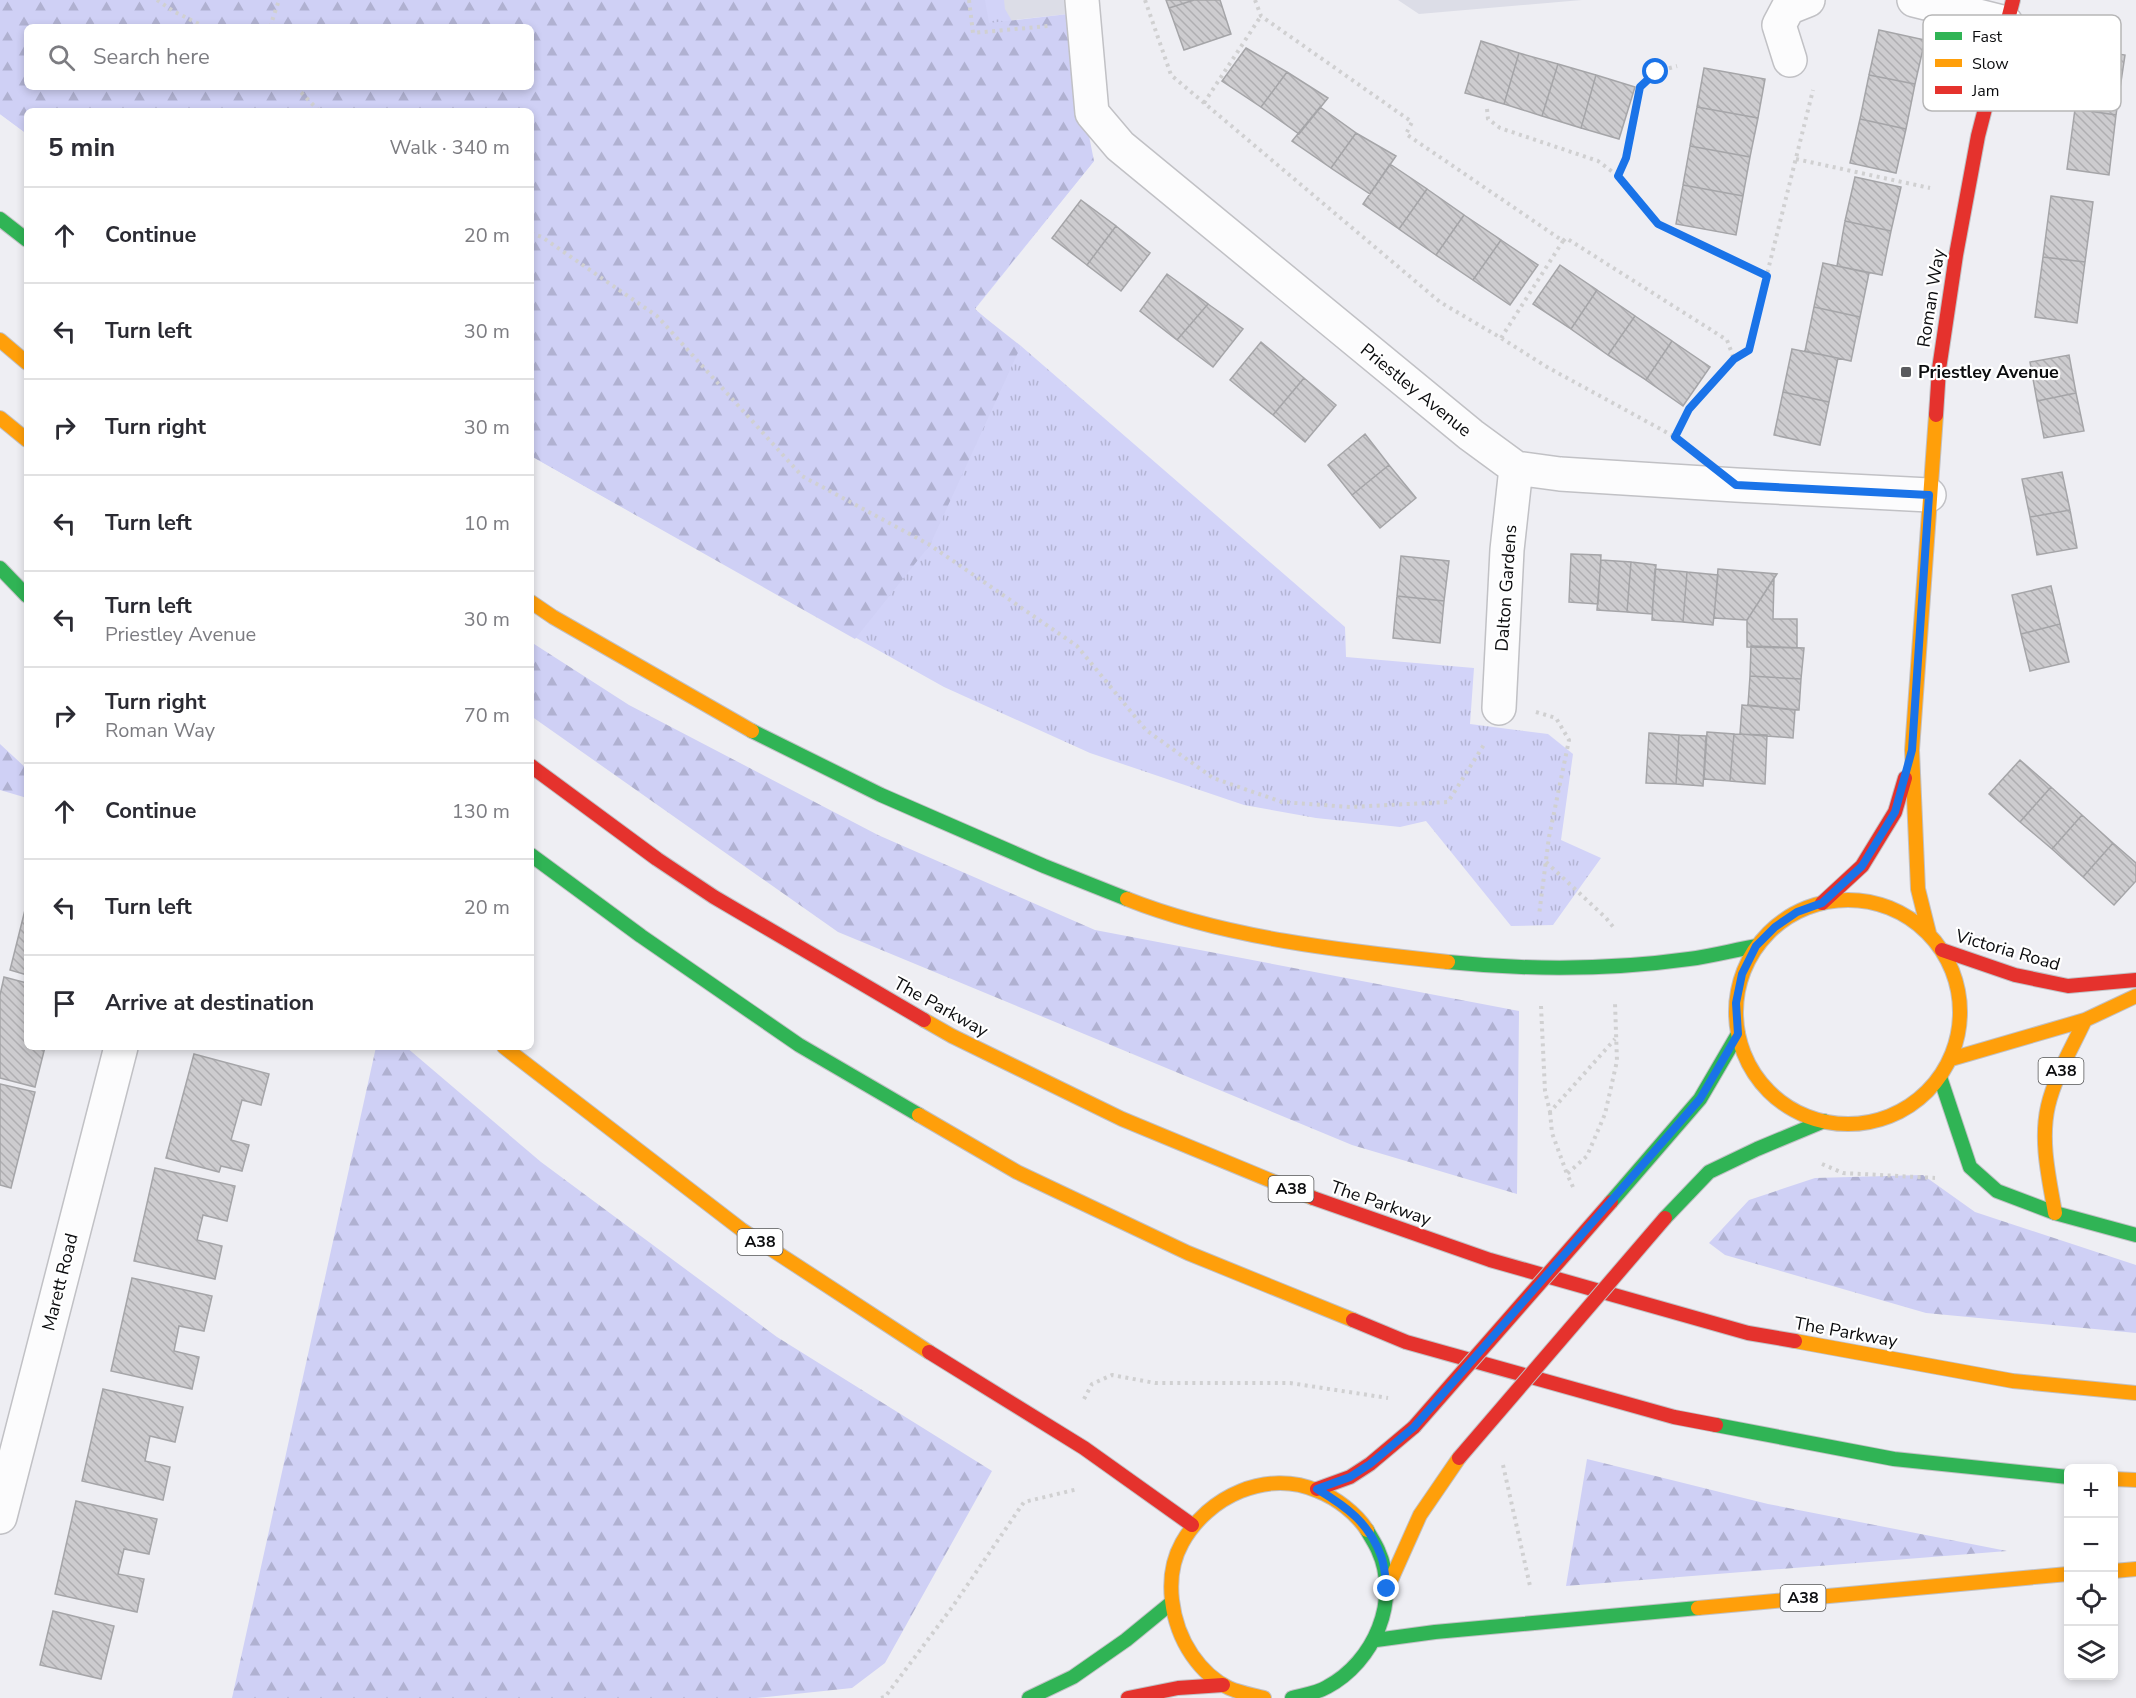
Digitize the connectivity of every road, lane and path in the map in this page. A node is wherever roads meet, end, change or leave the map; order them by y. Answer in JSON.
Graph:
{"nodes":[{"id":1,"x":157,"y":0,"type":"edge"},
{"id":2,"x":279,"y":0,"type":"edge"},
{"id":3,"x":969,"y":0,"type":"edge"},
{"id":4,"x":1145,"y":0,"type":"edge"},
{"id":5,"x":1255,"y":0,"type":"edge"},
{"id":6,"x":1808,"y":0,"type":"edge"},
{"id":7,"x":1914,"y":0,"type":"edge"},
{"id":8,"x":2010,"y":11,"type":"edge"},
{"id":9,"x":1083,"y":13,"type":"edge"},
{"id":10,"x":1261,"y":16,"type":"junction"},
{"id":11,"x":199,"y":24,"type":"edge"},
{"id":12,"x":271,"y":24,"type":"edge"},
{"id":13,"x":1790,"y":60,"type":"joint"},
{"id":14,"x":1677,"y":66,"type":"dead end"},
{"id":15,"x":299,"y":90,"type":"edge"},
{"id":16,"x":1204,"y":103,"type":"junction"},
{"id":17,"x":316,"y":108,"type":"edge"},
{"id":18,"x":1486,"y":109,"type":"dead end"},
{"id":19,"x":1984,"y":111,"type":"edge"},
{"id":20,"x":1796,"y":159,"type":"junction"},
{"id":21,"x":1618,"y":176,"type":"junction"},
{"id":22,"x":1967,"y":196,"type":"junction"},
{"id":23,"x":0,"y":219,"type":"edge"},
{"id":24,"x":534,"y":234,"type":"edge"},
{"id":25,"x":24,"y":238,"type":"edge"},
{"id":26,"x":1563,"y":241,"type":"junction"},
{"id":27,"x":1767,"y":276,"type":"junction"},
{"id":28,"x":1501,"y":338,"type":"junction"},
{"id":29,"x":0,"y":340,"type":"edge"},
{"id":30,"x":1734,"y":359,"type":"junction"},
{"id":31,"x":24,"y":360,"type":"edge"},
{"id":32,"x":0,"y":418,"type":"edge"},
{"id":33,"x":1675,"y":437,"type":"junction"},
{"id":34,"x":24,"y":438,"type":"edge"},
{"id":35,"x":1516,"y":468,"type":"junction"},
{"id":36,"x":1736,"y":485,"type":"junction"},
{"id":37,"x":1929,"y":495,"type":"junction"},
{"id":38,"x":0,"y":568,"type":"edge"},
{"id":39,"x":24,"y":593,"type":"edge"},
{"id":40,"x":534,"y":604,"type":"edge"},
{"id":41,"x":1498,"y":708,"type":"junction"},
{"id":42,"x":1912,"y":750,"type":"junction"},
{"id":43,"x":534,"y":768,"type":"edge"},
{"id":44,"x":534,"y":857,"type":"edge"},
{"id":45,"x":1546,"y":862,"type":"junction"},
{"id":46,"x":1822,"y":903,"type":"junction"},
{"id":47,"x":1539,"y":915,"type":"dead end"},
{"id":48,"x":1606,"y":918,"type":"dead end"},
{"id":49,"x":1929,"y":933,"type":"junction"},
{"id":50,"x":1756,"y":946,"type":"junction"},
{"id":51,"x":1942,"y":950,"type":"junction"},
{"id":52,"x":1615,"y":965,"type":"junction"},
{"id":53,"x":2136,"y":980,"type":"edge"},
{"id":54,"x":2136,"y":996,"type":"edge"},
{"id":55,"x":1541,"y":1005,"type":"dead end"},
{"id":56,"x":2085,"y":1020,"type":"junction"},
{"id":57,"x":1738,"y":1034,"type":"junction"},
{"id":58,"x":1616,"y":1039,"type":"junction"},
{"id":59,"x":120,"y":1050,"type":"edge"},
{"id":60,"x":508,"y":1050,"type":"edge"},
{"id":61,"x":1951,"y":1059,"type":"junction"},
{"id":62,"x":1940,"y":1077,"type":"junction"},
{"id":63,"x":1550,"y":1112,"type":"junction"},
{"id":64,"x":1824,"y":1121,"type":"junction"},
{"id":65,"x":1772,"y":1143,"type":"junction"},
{"id":66,"x":1970,"y":1167,"type":"junction"},
{"id":67,"x":1567,"y":1174,"type":"junction"},
{"id":68,"x":1611,"y":1202,"type":"junction"},
{"id":69,"x":2055,"y":1213,"type":"junction"},
{"id":70,"x":2136,"y":1235,"type":"edge"},
{"id":71,"x":1398,"y":1393,"type":"dead end"},
{"id":72,"x":2136,"y":1393,"type":"edge"},
{"id":73,"x":1084,"y":1399,"type":"dead end"},
{"id":74,"x":1493,"y":1418,"type":"junction"},
{"id":75,"x":2064,"y":1477,"type":"edge"},
{"id":76,"x":2118,"y":1479,"type":"edge"},
{"id":77,"x":2136,"y":1480,"type":"edge"},
{"id":78,"x":1317,"y":1489,"type":"junction"},
{"id":79,"x":1024,"y":1502,"type":"dead end"},
{"id":80,"x":0,"y":1517,"type":"edge"},
{"id":81,"x":1192,"y":1525,"type":"junction"},
{"id":82,"x":2136,"y":1569,"type":"edge"},
{"id":83,"x":2118,"y":1570,"type":"edge"},
{"id":84,"x":2064,"y":1574,"type":"edge"},
{"id":85,"x":1387,"y":1589,"type":"junction"},
{"id":86,"x":1170,"y":1604,"type":"junction"},
{"id":87,"x":1538,"y":1622,"type":"junction"},
{"id":88,"x":1376,"y":1640,"type":"junction"},
{"id":89,"x":1223,"y":1685,"type":"junction"},
{"id":90,"x":1302,"y":1697,"type":"edge"},
{"id":91,"x":881,"y":1698,"type":"edge"},
{"id":92,"x":1029,"y":1698,"type":"edge"},
{"id":93,"x":1128,"y":1698,"type":"edge"},
{"id":94,"x":1264,"y":1698,"type":"edge"}],
"edges":[{"from":1,"to":11,"type":"path"},
{"from":2,"to":12,"type":"path"},
{"from":3,"to":9,"type":"path"},
{"from":4,"to":16,"type":"path"},
{"from":5,"to":10,"type":"path"},
{"from":6,"to":13,"type":"street"},
{"from":7,"to":8,"type":"street"},
{"from":9,"to":35,"type":"street","name":"Priestley Avenue"},
{"from":10,"to":16,"type":"path"},
{"from":10,"to":26,"type":"path"},
{"from":13,"to":20,"type":"path"},
{"from":14,"to":21,"type":"path"},
{"from":15,"to":17,"type":"path"},
{"from":16,"to":28,"type":"path"},
{"from":18,"to":21,"type":"path"},
{"from":19,"to":22,"type":"main road","name":"Roman Way"},
{"from":20,"to":22,"type":"path"},
{"from":20,"to":27,"type":"path"},
{"from":21,"to":27,"type":"path"},
{"from":22,"to":37,"type":"main road","name":"Roman Way"},
{"from":23,"to":25,"type":"main road"},
{"from":24,"to":41,"type":"path"},
{"from":26,"to":28,"type":"path"},
{"from":26,"to":30,"type":"path"},
{"from":27,"to":30,"type":"path"},
{"from":28,"to":33,"type":"path"},
{"from":29,"to":31,"type":"main road"},
{"from":30,"to":33,"type":"path"},
{"from":32,"to":34,"type":"main road"},
{"from":33,"to":36,"type":"path"},
{"from":35,"to":36,"type":"street","name":"Priestley Avenue"},
{"from":35,"to":41,"type":"street","name":"Dalton Gardens"},
{"from":36,"to":37,"type":"street","name":"Priestley Avenue"},
{"from":37,"to":42,"type":"main road","name":"Roman Way"},
{"from":38,"to":39,"type":"main road"},
{"from":40,"to":52,"type":"main road"},
{"from":41,"to":45,"type":"path"},
{"from":42,"to":46,"type":"main road","name":"Roman Way"},
{"from":42,"to":49,"type":"main road","name":"Roman Way"},
{"from":43,"to":72,"type":"main road","name":"The Parkway","number":"A38"},
{"from":44,"to":75,"type":"main road"},
{"from":45,"to":47,"type":"path"},
{"from":45,"to":48,"type":"path"},
{"from":46,"to":49,"type":"main road"},
{"from":46,"to":50,"type":"main road"},
{"from":49,"to":51,"type":"main road"},
{"from":50,"to":52,"type":"main road"},
{"from":50,"to":57,"type":"main road"},
{"from":51,"to":53,"type":"main road","name":"Victoria Road"},
{"from":51,"to":61,"type":"main road"},
{"from":52,"to":58,"type":"path"},
{"from":54,"to":56,"type":"main road"},
{"from":55,"to":63,"type":"path"},
{"from":56,"to":61,"type":"main road"},
{"from":56,"to":69,"type":"main road","number":"A38"},
{"from":57,"to":64,"type":"main road"},
{"from":57,"to":68,"type":"main road"},
{"from":58,"to":63,"type":"path"},
{"from":58,"to":67,"type":"path"},
{"from":59,"to":80,"type":"street","name":"Marett Road"},
{"from":60,"to":81,"type":"main road","number":"A38"},
{"from":61,"to":62,"type":"main road"},
{"from":62,"to":64,"type":"main road"},
{"from":62,"to":66,"type":"main road"},
{"from":63,"to":67,"type":"path"},
{"from":64,"to":65,"type":"main road"},
{"from":65,"to":66,"type":"path"},
{"from":65,"to":74,"type":"main road","bridge":true},
{"from":66,"to":69,"type":"main road"},
{"from":67,"to":68,"type":"path"},
{"from":68,"to":78,"type":"main road","bridge":true},
{"from":69,"to":70,"type":"main road"},
{"from":71,"to":73,"type":"path"},
{"from":74,"to":85,"type":"main road","bridge":true},
{"from":74,"to":87,"type":"path"},
{"from":76,"to":77,"type":"main road"},
{"from":78,"to":81,"type":"main road"},
{"from":78,"to":85,"type":"main road"},
{"from":79,"to":91,"type":"path"},
{"from":81,"to":86,"type":"main road"},
{"from":82,"to":83,"type":"main road"},
{"from":84,"to":87,"type":"main road","number":"A38"},
{"from":85,"to":88,"type":"main road"},
{"from":86,"to":89,"type":"main road"},
{"from":86,"to":92,"type":"main road"},
{"from":87,"to":88,"type":"main road","number":"A38"},
{"from":88,"to":90,"type":"main road"},
{"from":89,"to":93,"type":"main road"},
{"from":89,"to":94,"type":"main road"}]}
